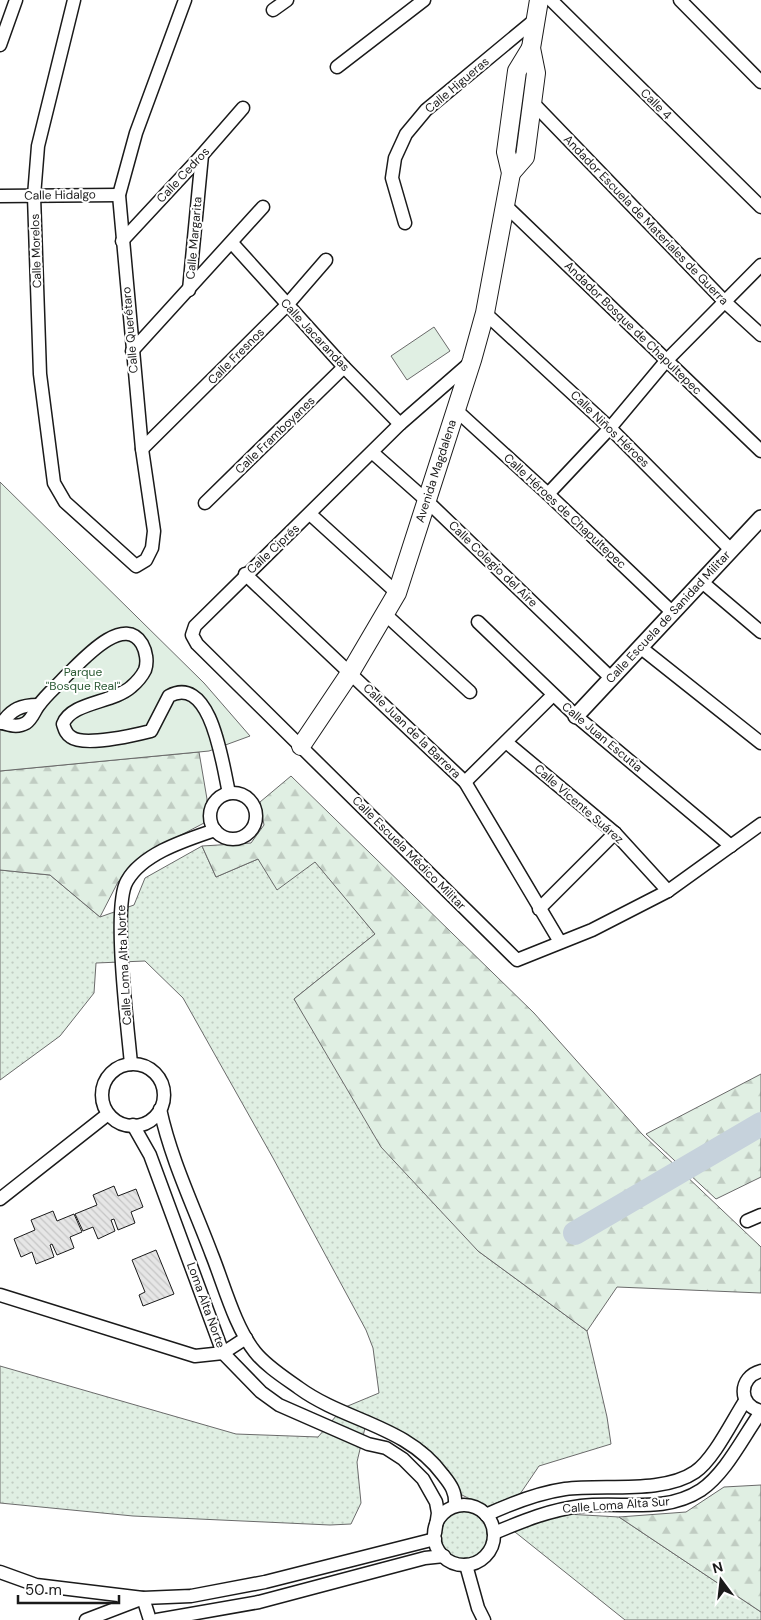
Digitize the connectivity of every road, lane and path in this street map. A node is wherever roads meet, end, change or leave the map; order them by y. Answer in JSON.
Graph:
{"nodes":[{"id":1,"x":16,"y":0,"type":"edge"},
{"id":2,"x":74,"y":0,"type":"edge"},
{"id":3,"x":185,"y":0,"type":"edge"},
{"id":4,"x":287,"y":0,"type":"edge"},
{"id":5,"x":424,"y":0,"type":"edge"},
{"id":6,"x":539,"y":0,"type":"edge"},
{"id":7,"x":551,"y":0,"type":"edge"},
{"id":8,"x":680,"y":0,"type":"edge"},
{"id":9,"x":273,"y":10,"type":"dead end"},
{"id":10,"x":537,"y":18,"type":"junction"},
{"id":11,"x":0,"y":45,"type":"edge"},
{"id":12,"x":531,"y":48,"type":"junction"},
{"id":13,"x":336,"y":67,"type":"dead end"},
{"id":14,"x":761,"y":82,"type":"edge"},
{"id":15,"x":532,"y":102,"type":"junction"},
{"id":16,"x":242,"y":108,"type":"dead end"},
{"id":17,"x":202,"y":155,"type":"junction"},
{"id":18,"x":511,"y":173,"type":"junction"},
{"id":19,"x":119,"y":195,"type":"junction"},
{"id":20,"x":0,"y":196,"type":"edge"},
{"id":21,"x":34,"y":196,"type":"junction"},
{"id":22,"x":505,"y":205,"type":"junction"},
{"id":23,"x":761,"y":207,"type":"edge"},
{"id":24,"x":263,"y":208,"type":"dead end"},
{"id":25,"x":405,"y":223,"type":"dead end"},
{"id":26,"x":122,"y":241,"type":"junction"},
{"id":27,"x":232,"y":243,"type":"junction"},
{"id":28,"x":326,"y":260,"type":"dead end"},
{"id":29,"x":761,"y":264,"type":"edge"},
{"id":30,"x":189,"y":290,"type":"junction"},
{"id":31,"x":725,"y":302,"type":"junction"},
{"id":32,"x":287,"y":305,"type":"junction"},
{"id":33,"x":484,"y":313,"type":"junction"},
{"id":34,"x":761,"y":336,"type":"edge"},
{"id":35,"x":132,"y":352,"type":"junction"},
{"id":36,"x":472,"y":360,"type":"junction"},
{"id":37,"x":666,"y":361,"type":"junction"},
{"id":38,"x":344,"y":367,"type":"junction"},
{"id":39,"x":456,"y":410,"type":"junction"},
{"id":40,"x":400,"y":424,"type":"junction"},
{"id":41,"x":610,"y":428,"type":"junction"},
{"id":42,"x":142,"y":449,"type":"junction"},
{"id":43,"x":761,"y":451,"type":"edge"},
{"id":44,"x":373,"y":453,"type":"junction"},
{"id":45,"x":548,"y":494,"type":"junction"},
{"id":46,"x":426,"y":500,"type":"junction"},
{"id":47,"x":65,"y":502,"type":"joint"},
{"id":48,"x":205,"y":503,"type":"dead end"},
{"id":49,"x":310,"y":514,"type":"junction"},
{"id":50,"x":760,"y":521,"type":"edge"},
{"id":51,"x":731,"y":550,"type":"junction"},
{"id":52,"x":246,"y":574,"type":"junction"},
{"id":53,"x":702,"y":582,"type":"junction"},
{"id":54,"x":397,"y":593,"type":"junction"},
{"id":55,"x":673,"y":613,"type":"junction"},
{"id":56,"x":386,"y":614,"type":"junction"},
{"id":57,"x":478,"y":622,"type":"dead end"},
{"id":58,"x":761,"y":632,"type":"edge"},
{"id":59,"x":640,"y":648,"type":"junction"},
{"id":60,"x":350,"y":673,"type":"junction"},
{"id":61,"x":611,"y":678,"type":"junction"},
{"id":62,"x":470,"y":692,"type":"dead end"},
{"id":63,"x":552,"y":694,"type":"junction"},
{"id":64,"x":576,"y":716,"type":"junction"},
{"id":65,"x":1,"y":723,"type":"edge"},
{"id":66,"x":506,"y":742,"type":"junction"},
{"id":67,"x":761,"y":743,"type":"edge"},
{"id":68,"x":301,"y":746,"type":"junction"},
{"id":69,"x":465,"y":782,"type":"junction"},
{"id":70,"x":229,"y":793,"type":"junction"},
{"id":71,"x":756,"y":828,"type":"edge"},
{"id":72,"x":215,"y":830,"type":"junction"},
{"id":73,"x":615,"y":833,"type":"junction"},
{"id":74,"x":734,"y":850,"type":"junction"},
{"id":75,"x":668,"y":891,"type":"junction"},
{"id":76,"x":539,"y":909,"type":"junction"},
{"id":77,"x":560,"y":942,"type":"junction"},
{"id":78,"x":130,"y":1064,"type":"junction"},
{"id":79,"x":160,"y":1109,"type":"junction"},
{"id":80,"x":108,"y":1114,"type":"junction"},
{"id":81,"x":133,"y":1126,"type":"junction"},
{"id":82,"x":0,"y":1198,"type":"edge"},
{"id":83,"x":761,"y":1214,"type":"edge"},
{"id":84,"x":747,"y":1221,"type":"dead end"},
{"id":85,"x":0,"y":1295,"type":"edge"},
{"id":86,"x":246,"y":1338,"type":"junction"},
{"id":87,"x":223,"y":1353,"type":"junction"},
{"id":88,"x":761,"y":1371,"type":"edge"},
{"id":89,"x":745,"y":1401,"type":"junction"},
{"id":90,"x":761,"y":1412,"type":"edge"},
{"id":91,"x":456,"y":1505,"type":"junction"},
{"id":92,"x":486,"y":1515,"type":"junction"},
{"id":93,"x":494,"y":1533,"type":"junction"},
{"id":94,"x":435,"y":1536,"type":"junction"},
{"id":95,"x":444,"y":1556,"type":"junction"},
{"id":96,"x":466,"y":1565,"type":"junction"},
{"id":97,"x":0,"y":1572,"type":"edge"},
{"id":98,"x":143,"y":1598,"type":"junction"},
{"id":99,"x":86,"y":1620,"type":"edge"},
{"id":100,"x":150,"y":1620,"type":"edge"},
{"id":101,"x":157,"y":1620,"type":"edge"},
{"id":102,"x":484,"y":1620,"type":"edge"}],
"edges":[{"from":1,"to":11,"type":"street"},
{"from":2,"to":21,"type":"street","name":"Calle Morelos"},
{"from":3,"to":19,"type":"street","name":"Calle Querétaro"},
{"from":4,"to":9,"type":"street"},
{"from":5,"to":13,"type":"street"},
{"from":6,"to":10,"type":"main road","name":"Avenida Magdalena"},
{"from":7,"to":23,"type":"street","name":"Calle 4"},
{"from":8,"to":14,"type":"street"},
{"from":10,"to":12,"type":"main road","name":"Avenida Magdalena"},
{"from":10,"to":25,"type":"street","name":"Calle Higueras"},
{"from":12,"to":15,"type":"main road","name":"Avenida Magdalena"},
{"from":12,"to":18,"type":"main road","name":"Avenida Magdalena"},
{"from":15,"to":18,"type":"main road","name":"Avenida Magdalena"},
{"from":15,"to":31,"type":"street","name":"Andador Escuela de Materiales de Guerra"},
{"from":16,"to":17,"type":"street","name":"Calle Cedros"},
{"from":17,"to":26,"type":"street","name":"Calle Cedros"},
{"from":17,"to":30,"type":"street","name":"Calle Margarita"},
{"from":18,"to":22,"type":"main road","name":"Avenida Magdalena"},
{"from":19,"to":21,"type":"street","name":"Calle Hidalgo"},
{"from":19,"to":26,"type":"street","name":"Calle Querétaro"},
{"from":20,"to":21,"type":"street","name":"Calle Hidalgo"},
{"from":21,"to":47,"type":"street","name":"Calle Morelos"},
{"from":22,"to":33,"type":"main road","name":"Avenida Magdalena"},
{"from":22,"to":37,"type":"street","name":"Andador Bosque de Chapultepec"},
{"from":24,"to":27,"type":"street"},
{"from":26,"to":35,"type":"street","name":"Calle Querétaro"},
{"from":27,"to":30,"type":"street"},
{"from":27,"to":32,"type":"street","name":"Calle Jacarandas"},
{"from":28,"to":32,"type":"street","name":"Calle Fresnos"},
{"from":29,"to":31,"type":"street"},
{"from":30,"to":35,"type":"street"},
{"from":31,"to":34,"type":"street","name":"Andador Escuela de Materiales de Guerra"},
{"from":31,"to":37,"type":"street"},
{"from":32,"to":38,"type":"street","name":"Calle Jacarandas"},
{"from":32,"to":42,"type":"street","name":"Calle Fresnos"},
{"from":33,"to":36,"type":"main road","name":"Avenida Magdalena"},
{"from":33,"to":41,"type":"street","name":"Calle Niños Héroes"},
{"from":35,"to":42,"type":"street","name":"Calle Querétaro"},
{"from":36,"to":39,"type":"main road","name":"Avenida Magdalena"},
{"from":36,"to":40,"type":"street","name":"Calle Ciprés"},
{"from":37,"to":41,"type":"street"},
{"from":37,"to":43,"type":"street","name":"Andador Bosque de Chapultepec"},
{"from":38,"to":40,"type":"street","name":"Calle Jacarandas"},
{"from":38,"to":48,"type":"street","name":"Calle Framboyanes"},
{"from":39,"to":45,"type":"street","name":"Calle Héroes de Chapultepec"},
{"from":39,"to":46,"type":"main road","name":"Avenida Magdalena"},
{"from":40,"to":44,"type":"street","name":"Calle Ciprés"},
{"from":41,"to":45,"type":"street"},
{"from":41,"to":51,"type":"street","name":"Calle Niños Héroes"},
{"from":42,"to":47,"type":"street","name":"Calle Querétaro"},
{"from":44,"to":46,"type":"street","name":"Calle Colegio del Aire"},
{"from":44,"to":49,"type":"street","name":"Calle Ciprés"},
{"from":45,"to":55,"type":"street","name":"Calle Héroes de Chapultepec"},
{"from":46,"to":54,"type":"main road","name":"Avenida Magdalena"},
{"from":46,"to":61,"type":"street","name":"Calle Colegio del Aire"},
{"from":49,"to":52,"type":"street","name":"Calle Ciprés"},
{"from":49,"to":54,"type":"street"},
{"from":50,"to":51,"type":"street","name":"Calle Escuela de Sanidad Militar"},
{"from":51,"to":53,"type":"street","name":"Calle Escuela de Sanidad Militar"},
{"from":52,"to":60,"type":"street","name":"Calle Juan de la Barrera"},
{"from":52,"to":68,"type":"street","name":"Calle Ciprés"},
{"from":53,"to":55,"type":"street","name":"Calle Escuela de Sanidad Militar"},
{"from":53,"to":58,"type":"street"},
{"from":54,"to":56,"type":"main road","name":"Avenida Magdalena"},
{"from":55,"to":59,"type":"street","name":"Calle Escuela de Sanidad Militar"},
{"from":56,"to":60,"type":"main road","name":"Avenida Magdalena"},
{"from":56,"to":62,"type":"street"},
{"from":57,"to":63,"type":"street","name":"Calle Juan Escutia"},
{"from":59,"to":61,"type":"street","name":"Calle Escuela de Sanidad Militar"},
{"from":59,"to":67,"type":"street"},
{"from":60,"to":68,"type":"main road","name":"Avenida Magdalena"},
{"from":60,"to":69,"type":"street","name":"Calle Juan de la Barrera"},
{"from":61,"to":64,"type":"street","name":"Calle Escuela de Sanidad Militar"},
{"from":63,"to":64,"type":"street","name":"Calle Juan Escutia"},
{"from":63,"to":66,"type":"street"},
{"from":64,"to":74,"type":"street","name":"Calle Juan Escutia"},
{"from":65,"to":70,"type":"street"},
{"from":66,"to":69,"type":"street"},
{"from":66,"to":73,"type":"street","name":"Calle Vicente Suárez"},
{"from":68,"to":77,"type":"street","name":"Calle Escuela Médico Militar"},
{"from":69,"to":76,"type":"street","name":"Calle Juan de la Barrera"},
{"from":70,"to":72,"type":"street"},
{"from":70,"to":72,"type":"street"},
{"from":71,"to":74,"type":"street"},
{"from":72,"to":78,"type":"street","name":"Calle Loma Alta Norte"},
{"from":73,"to":75,"type":"street","name":"Calle Vicente Suárez"},
{"from":73,"to":76,"type":"street"},
{"from":74,"to":75,"type":"street"},
{"from":75,"to":77,"type":"street"},
{"from":76,"to":77,"type":"street","name":"Calle Juan de la Barrera"},
{"from":78,"to":79,"type":"street","name":"Loma Alta Norte"},
{"from":78,"to":80,"type":"street"},
{"from":79,"to":81,"type":"street"},
{"from":79,"to":86,"type":"street","name":"Loma Alta Norte"},
{"from":80,"to":81,"type":"street"},
{"from":80,"to":82,"type":"street"},
{"from":81,"to":87,"type":"street","name":"Loma Alta Norte"},
{"from":83,"to":84,"type":"street"},
{"from":85,"to":87,"type":"street","name":"Loma Alta Norte"},
{"from":86,"to":87,"type":"street"},
{"from":86,"to":91,"type":"street"},
{"from":87,"to":94,"type":"street"},
{"from":88,"to":89,"type":"street","name":"Calle Loma Alta Sur"},
{"from":89,"to":90,"type":"street","name":"Calle Loma Alta Sur"},
{"from":89,"to":92,"type":"street","name":"Calle Loma Alta Sur"},
{"from":90,"to":93,"type":"street","name":"Calle Loma Alta Sur"},
{"from":91,"to":92,"type":"street"},
{"from":91,"to":94,"type":"street"},
{"from":92,"to":93,"type":"street"},
{"from":93,"to":96,"type":"street"},
{"from":94,"to":95,"type":"street"},
{"from":94,"to":98,"type":"street"},
{"from":95,"to":96,"type":"street"},
{"from":95,"to":101,"type":"street"},
{"from":96,"to":102,"type":"street"},
{"from":97,"to":98,"type":"street"},
{"from":98,"to":99,"type":"street"},
{"from":98,"to":100,"type":"street"}]}
